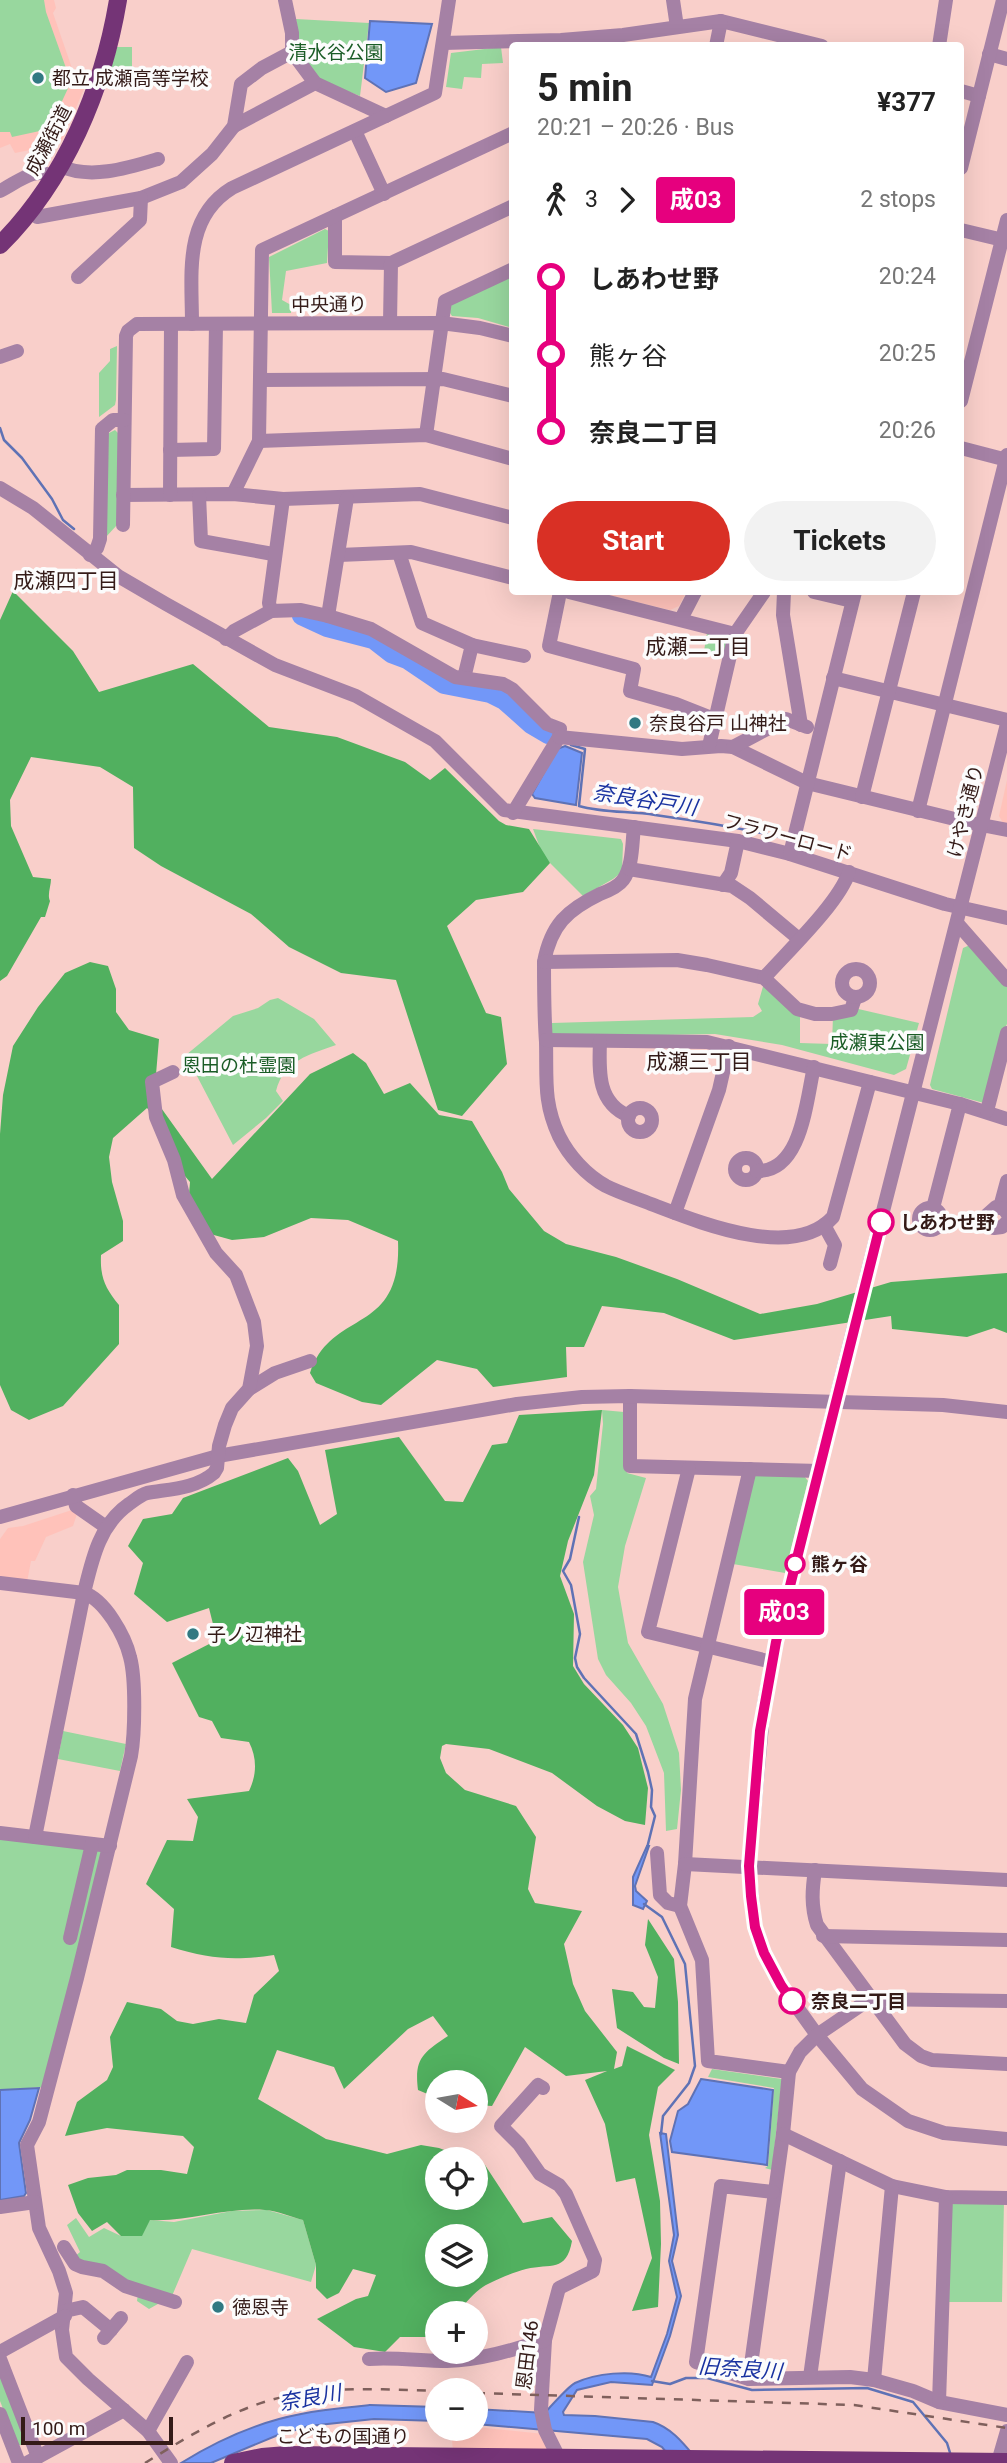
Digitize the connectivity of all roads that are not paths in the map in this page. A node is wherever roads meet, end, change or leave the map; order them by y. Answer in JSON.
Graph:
{"nodes":[{"id":1,"x":118,"y":0,"type":"edge"},
{"id":2,"x":285,"y":0,"type":"edge"},
{"id":3,"x":449,"y":0,"type":"edge"},
{"id":4,"x":673,"y":0,"type":"edge"},
{"id":5,"x":946,"y":0,"type":"edge"},
{"id":6,"x":1003,"y":0,"type":"edge"},
{"id":7,"x":721,"y":20,"type":"junction"},
{"id":8,"x":677,"y":27,"type":"junction"},
{"id":9,"x":717,"y":42,"type":"edge"},
{"id":10,"x":806,"y":42,"type":"edge"},
{"id":11,"x":940,"y":42,"type":"edge"},
{"id":12,"x":443,"y":43,"type":"junction"},
{"id":13,"x":292,"y":52,"type":"junction"},
{"id":14,"x":989,"y":54,"type":"junction"},
{"id":15,"x":1007,"y":59,"type":"edge"},
{"id":16,"x":314,"y":83,"type":"junction"},
{"id":17,"x":964,"y":92,"type":"edge"},
{"id":18,"x":979,"y":96,"type":"junction"},
{"id":19,"x":386,"y":116,"type":"junction"},
{"id":20,"x":234,"y":125,"type":"junction"},
{"id":21,"x":355,"y":131,"type":"junction"},
{"id":22,"x":509,"y":135,"type":"edge"},
{"id":23,"x":964,"y":156,"type":"edge"},
{"id":24,"x":158,"y":159,"type":"dead end"},
{"id":25,"x":56,"y":172,"type":"junction"},
{"id":26,"x":0,"y":191,"type":"edge"},
{"id":27,"x":384,"y":194,"type":"junction"},
{"id":28,"x":141,"y":198,"type":"junction"},
{"id":29,"x":509,"y":208,"type":"edge"},
{"id":30,"x":30,"y":211,"type":"junction"},
{"id":31,"x":335,"y":216,"type":"junction"},
{"id":32,"x":1007,"y":220,"type":"edge"},
{"id":33,"x":964,"y":231,"type":"edge"},
{"id":34,"x":1004,"y":241,"type":"edge"},
{"id":35,"x":0,"y":245,"type":"edge"},
{"id":36,"x":391,"y":263,"type":"junction"},
{"id":37,"x":509,"y":272,"type":"edge"},
{"id":38,"x":78,"y":277,"type":"dead end"},
{"id":39,"x":390,"y":323,"type":"junction"},
{"id":40,"x":441,"y":323,"type":"junction"},
{"id":41,"x":171,"y":324,"type":"junction"},
{"id":42,"x":192,"y":324,"type":"junction"},
{"id":43,"x":216,"y":324,"type":"junction"},
{"id":44,"x":261,"y":324,"type":"junction"},
{"id":45,"x":509,"y":335,"type":"edge"},
{"id":46,"x":17,"y":351,"type":"dead end"},
{"id":47,"x":0,"y":357,"type":"edge"},
{"id":48,"x":260,"y":380,"type":"junction"},
{"id":49,"x":433,"y":380,"type":"junction"},
{"id":50,"x":964,"y":390,"type":"edge"},
{"id":51,"x":509,"y":395,"type":"edge"},
{"id":52,"x":124,"y":420,"type":"junction"},
{"id":53,"x":426,"y":435,"type":"junction"},
{"id":54,"x":259,"y":441,"type":"junction"},
{"id":55,"x":964,"y":449,"type":"edge"},
{"id":56,"x":170,"y":450,"type":"junction"},
{"id":57,"x":509,"y":458,"type":"edge"},
{"id":58,"x":1007,"y":458,"type":"edge"},
{"id":59,"x":0,"y":488,"type":"edge"},
{"id":60,"x":233,"y":494,"type":"junction"},
{"id":61,"x":123,"y":495,"type":"junction"},
{"id":62,"x":170,"y":495,"type":"junction"},
{"id":63,"x":199,"y":495,"type":"junction"},
{"id":64,"x":347,"y":498,"type":"junction"},
{"id":65,"x":283,"y":499,"type":"junction"},
{"id":66,"x":509,"y":517,"type":"edge"},
{"id":67,"x":123,"y":525,"type":"dead end"},
{"id":68,"x":399,"y":553,"type":"junction"},
{"id":69,"x":274,"y":554,"type":"junction"},
{"id":70,"x":90,"y":555,"type":"junction"},
{"id":71,"x":339,"y":555,"type":"junction"},
{"id":72,"x":509,"y":577,"type":"edge"},
{"id":73,"x":559,"y":595,"type":"edge"},
{"id":74,"x":581,"y":595,"type":"edge"},
{"id":75,"x":693,"y":595,"type":"edge"},
{"id":76,"x":762,"y":595,"type":"edge"},
{"id":77,"x":784,"y":595,"type":"edge"},
{"id":78,"x":913,"y":595,"type":"edge"},
{"id":79,"x":853,"y":596,"type":"edge"},
{"id":80,"x":271,"y":611,"type":"junction"},
{"id":81,"x":328,"y":616,"type":"junction"},
{"id":82,"x":681,"y":619,"type":"junction"},
{"id":83,"x":735,"y":634,"type":"junction"},
{"id":84,"x":226,"y":639,"type":"junction"},
{"id":85,"x":472,"y":645,"type":"junction"},
{"id":86,"x":524,"y":656,"type":"dead end"},
{"id":87,"x":464,"y":678,"type":"junction"},
{"id":88,"x":833,"y":678,"type":"junction"},
{"id":89,"x":889,"y":692,"type":"junction"},
{"id":90,"x":944,"y":705,"type":"junction"},
{"id":91,"x":714,"y":719,"type":"junction"},
{"id":92,"x":1007,"y":722,"type":"edge"},
{"id":93,"x":801,"y":725,"type":"junction"},
{"id":94,"x":820,"y":730,"type":"junction"},
{"id":95,"x":559,"y":737,"type":"junction"},
{"id":96,"x":709,"y":746,"type":"junction"},
{"id":97,"x":733,"y":747,"type":"junction"},
{"id":98,"x":807,"y":783,"type":"junction"},
{"id":99,"x":862,"y":797,"type":"junction"},
{"id":100,"x":918,"y":811,"type":"junction"},
{"id":101,"x":513,"y":813,"type":"junction"},
{"id":102,"x":982,"y":826,"type":"junction"},
{"id":103,"x":634,"y":827,"type":"junction"},
{"id":104,"x":1007,"y":830,"type":"edge"},
{"id":105,"x":738,"y":841,"type":"junction"},
{"id":106,"x":790,"y":854,"type":"junction"},
{"id":107,"x":629,"y":869,"type":"junction"},
{"id":108,"x":849,"y":872,"type":"junction"},
{"id":109,"x":723,"y":884,"type":"junction"},
{"id":110,"x":961,"y":908,"type":"junction"},
{"id":111,"x":1007,"y":918,"type":"edge"},
{"id":112,"x":957,"y":923,"type":"junction"},
{"id":113,"x":799,"y":939,"type":"junction"},
{"id":114,"x":544,"y":962,"type":"junction"},
{"id":115,"x":764,"y":978,"type":"junction"},
{"id":116,"x":1007,"y":979,"type":"edge"},
{"id":117,"x":855,"y":998,"type":"dead end"},
{"id":118,"x":1007,"y":1033,"type":"edge"},
{"id":119,"x":546,"y":1040,"type":"junction"},
{"id":120,"x":600,"y":1041,"type":"junction"},
{"id":121,"x":729,"y":1046,"type":"junction"},
{"id":122,"x":814,"y":1067,"type":"junction"},
{"id":123,"x":173,"y":1072,"type":"dead end"},
{"id":124,"x":870,"y":1082,"type":"junction"},
{"id":125,"x":914,"y":1093,"type":"junction"},
{"id":126,"x":960,"y":1104,"type":"junction"},
{"id":127,"x":987,"y":1111,"type":"junction"},
{"id":128,"x":629,"y":1116,"type":"dead end"},
{"id":129,"x":1007,"y":1119,"type":"edge"},
{"id":130,"x":757,"y":1171,"type":"dead end"},
{"id":131,"x":1007,"y":1181,"type":"edge"},
{"id":132,"x":933,"y":1208,"type":"dead end"},
{"id":133,"x":1004,"y":1210,"type":"edge"},
{"id":134,"x":675,"y":1213,"type":"junction"},
{"id":135,"x":1007,"y":1222,"type":"edge"},
{"id":136,"x":824,"y":1225,"type":"junction"},
{"id":137,"x":830,"y":1264,"type":"dead end"},
{"id":138,"x":867,"y":1274,"type":"tunnel mouth"},
{"id":139,"x":853,"y":1330,"type":"tunnel mouth"},
{"id":140,"x":310,"y":1361,"type":"dead end"},
{"id":141,"x":249,"y":1389,"type":"junction"},
{"id":142,"x":630,"y":1396,"type":"junction"},
{"id":143,"x":835,"y":1402,"type":"junction"},
{"id":144,"x":1007,"y":1412,"type":"edge"},
{"id":145,"x":218,"y":1456,"type":"junction"},
{"id":146,"x":690,"y":1468,"type":"junction"},
{"id":147,"x":750,"y":1469,"type":"junction"},
{"id":148,"x":819,"y":1471,"type":"junction"},
{"id":149,"x":73,"y":1495,"type":"junction"},
{"id":150,"x":0,"y":1517,"type":"edge"},
{"id":151,"x":106,"y":1527,"type":"junction"},
{"id":152,"x":0,"y":1583,"type":"edge"},
{"id":153,"x":83,"y":1593,"type":"junction"},
{"id":154,"x":708,"y":1648,"type":"junction"},
{"id":155,"x":772,"y":1662,"type":"junction"},
{"id":156,"x":0,"y":1833,"type":"edge"},
{"id":157,"x":35,"y":1837,"type":"junction"},
{"id":158,"x":92,"y":1844,"type":"junction"},
{"id":159,"x":110,"y":1846,"type":"junction"},
{"id":160,"x":657,"y":1853,"type":"dead end"},
{"id":161,"x":685,"y":1864,"type":"junction"},
{"id":162,"x":749,"y":1866,"type":"junction"},
{"id":163,"x":815,"y":1870,"type":"junction"},
{"id":164,"x":1007,"y":1880,"type":"edge"},
{"id":165,"x":680,"y":1906,"type":"junction"},
{"id":166,"x":823,"y":1936,"type":"junction"},
{"id":167,"x":70,"y":1938,"type":"dead end"},
{"id":168,"x":1007,"y":1940,"type":"edge"},
{"id":169,"x":870,"y":1999,"type":"junction"},
{"id":170,"x":1007,"y":2001,"type":"edge"},
{"id":171,"x":817,"y":2035,"type":"junction"},
{"id":172,"x":1007,"y":2064,"type":"edge"},
{"id":173,"x":789,"y":2073,"type":"junction"},
{"id":174,"x":538,"y":2084,"type":"dead end"},
{"id":175,"x":783,"y":2134,"type":"junction"},
{"id":176,"x":1007,"y":2139,"type":"edge"},
{"id":177,"x":840,"y":2161,"type":"junction"},
{"id":178,"x":892,"y":2186,"type":"junction"},
{"id":179,"x":774,"y":2192,"type":"junction"},
{"id":180,"x":946,"y":2197,"type":"junction"},
{"id":181,"x":1007,"y":2198,"type":"edge"},
{"id":182,"x":35,"y":2202,"type":"junction"},
{"id":183,"x":0,"y":2207,"type":"edge"},
{"id":184,"x":64,"y":2247,"type":"dead end"},
{"id":185,"x":175,"y":2302,"type":"dead end"},
{"id":186,"x":65,"y":2313,"type":"junction"},
{"id":187,"x":121,"y":2318,"type":"dead end"},
{"id":188,"x":545,"y":2340,"type":"junction"},
{"id":189,"x":0,"y":2352,"type":"edge"},
{"id":190,"x":0,"y":2359,"type":"edge"},
{"id":191,"x":369,"y":2359,"type":"dead end"},
{"id":192,"x":187,"y":2362,"type":"dead end"},
{"id":193,"x":810,"y":2377,"type":"junction"},
{"id":194,"x":749,"y":2379,"type":"junction"},
{"id":195,"x":874,"y":2380,"type":"junction"},
{"id":196,"x":939,"y":2402,"type":"junction"},
{"id":197,"x":124,"y":2410,"type":"junction"},
{"id":198,"x":0,"y":2414,"type":"edge"},
{"id":199,"x":1007,"y":2415,"type":"edge"},
{"id":200,"x":148,"y":2431,"type":"junction"},
{"id":201,"x":1007,"y":2431,"type":"edge"},
{"id":202,"x":559,"y":2458,"type":"junction"},
{"id":203,"x":352,"y":2459,"type":"edge"},
{"id":204,"x":33,"y":2460,"type":"edge"},
{"id":205,"x":962,"y":2461,"type":"edge"},
{"id":206,"x":775,"y":2462,"type":"edge"},
{"id":207,"x":857,"y":2462,"type":"edge"},
{"id":208,"x":931,"y":2462,"type":"edge"},
{"id":209,"x":1002,"y":2462,"type":"edge"},
{"id":210,"x":19,"y":2463,"type":"edge"},
{"id":211,"x":171,"y":2463,"type":"edge"},
{"id":212,"x":233,"y":2463,"type":"edge"}],
"edges":[{"from":1,"to":25,"type":"main road","name":"成瀬街道"},
{"from":2,"to":13,"type":"street"},
{"from":3,"to":12,"type":"street"},
{"from":4,"to":8,"type":"street"},
{"from":5,"to":11,"type":"street"},
{"from":6,"to":14,"type":"street"},
{"from":7,"to":8,"type":"street"},
{"from":7,"to":9,"type":"street"},
{"from":7,"to":10,"type":"street"},
{"from":8,"to":12,"type":"street"},
{"from":12,"to":19,"type":"street"},
{"from":13,"to":16,"type":"street"},
{"from":13,"to":20,"type":"street"},
{"from":14,"to":15,"type":"street"},
{"from":14,"to":18,"type":"street"},
{"from":16,"to":19,"type":"street"},
{"from":16,"to":20,"type":"street"},
{"from":17,"to":18,"type":"street"},
{"from":18,"to":23,"type":"street"},
{"from":19,"to":21,"type":"street"},
{"from":20,"to":28,"type":"street"},
{"from":21,"to":27,"type":"street"},
{"from":21,"to":42,"type":"street"},
{"from":22,"to":27,"type":"street"},
{"from":24,"to":25,"type":"street"},
{"from":25,"to":26,"type":"street"},
{"from":25,"to":30,"type":"main road","name":"成瀬街道"},
{"from":27,"to":31,"type":"street"},
{"from":28,"to":30,"type":"street"},
{"from":28,"to":38,"type":"street"},
{"from":29,"to":36,"type":"street"},
{"from":30,"to":35,"type":"main road","name":"成瀬街道"},
{"from":31,"to":36,"type":"street"},
{"from":31,"to":44,"type":"street"},
{"from":32,"to":34,"type":"street"},
{"from":33,"to":34,"type":"street"},
{"from":34,"to":50,"type":"street"},
{"from":36,"to":39,"type":"street"},
{"from":37,"to":40,"type":"street"},
{"from":39,"to":40,"type":"street","name":"中央通り"},
{"from":39,"to":44,"type":"street","name":"中央通り"},
{"from":40,"to":45,"type":"street","name":"中央通り"},
{"from":40,"to":49,"type":"street"},
{"from":41,"to":42,"type":"street","name":"中央通り"},
{"from":41,"to":52,"type":"street","name":"中央通り"},
{"from":41,"to":56,"type":"street"},
{"from":42,"to":43,"type":"street","name":"中央通り"},
{"from":43,"to":44,"type":"street","name":"中央通り"},
{"from":43,"to":56,"type":"street"},
{"from":44,"to":48,"type":"street"},
{"from":46,"to":47,"type":"street"},
{"from":48,"to":49,"type":"street"},
{"from":48,"to":54,"type":"street"},
{"from":49,"to":51,"type":"street"},
{"from":49,"to":53,"type":"street"},
{"from":52,"to":61,"type":"street"},
{"from":52,"to":70,"type":"street"},
{"from":53,"to":54,"type":"street"},
{"from":53,"to":57,"type":"street"},
{"from":54,"to":60,"type":"street"},
{"from":55,"to":58,"type":"street"},
{"from":56,"to":62,"type":"street"},
{"from":58,"to":90,"type":"street"},
{"from":59,"to":70,"type":"street"},
{"from":60,"to":63,"type":"street"},
{"from":60,"to":65,"type":"street"},
{"from":61,"to":62,"type":"street"},
{"from":61,"to":67,"type":"street"},
{"from":62,"to":63,"type":"street"},
{"from":63,"to":69,"type":"street"},
{"from":64,"to":65,"type":"street"},
{"from":64,"to":66,"type":"street"},
{"from":64,"to":71,"type":"street"},
{"from":65,"to":69,"type":"street"},
{"from":68,"to":71,"type":"street"},
{"from":68,"to":72,"type":"street"},
{"from":68,"to":85,"type":"street"},
{"from":69,"to":80,"type":"street"},
{"from":70,"to":84,"type":"street"},
{"from":71,"to":81,"type":"street"},
{"from":73,"to":91,"type":"street"},
{"from":74,"to":82,"type":"street"},
{"from":75,"to":82,"type":"street"},
{"from":76,"to":83,"type":"street"},
{"from":77,"to":93,"type":"street"},
{"from":78,"to":89,"type":"street"},
{"from":79,"to":88,"type":"street"},
{"from":80,"to":81,"type":"street"},
{"from":80,"to":84,"type":"street"},
{"from":81,"to":87,"type":"street"},
{"from":82,"to":83,"type":"street"},
{"from":83,"to":91,"type":"street"},
{"from":84,"to":101,"type":"street"},
{"from":85,"to":86,"type":"street"},
{"from":85,"to":87,"type":"street"},
{"from":87,"to":95,"type":"street"},
{"from":88,"to":89,"type":"street"},
{"from":88,"to":94,"type":"street"},
{"from":89,"to":90,"type":"street"},
{"from":89,"to":99,"type":"street"},
{"from":90,"to":92,"type":"street"},
{"from":90,"to":100,"type":"street"},
{"from":91,"to":96,"type":"street"},
{"from":92,"to":102,"type":"street","name":"けやき通り"},
{"from":93,"to":94,"type":"street"},
{"from":93,"to":97,"type":"street"},
{"from":94,"to":98,"type":"street"},
{"from":95,"to":96,"type":"street"},
{"from":95,"to":101,"type":"street"},
{"from":96,"to":97,"type":"street"},
{"from":97,"to":98,"type":"street"},
{"from":98,"to":99,"type":"street"},
{"from":98,"to":106,"type":"street"},
{"from":99,"to":100,"type":"street"},
{"from":100,"to":102,"type":"street"},
{"from":101,"to":103,"type":"street","name":"フラワーロード"},
{"from":102,"to":104,"type":"street"},
{"from":102,"to":110,"type":"street","name":"けやき通り"},
{"from":103,"to":105,"type":"street","name":"フラワーロード"},
{"from":103,"to":107,"type":"street"},
{"from":105,"to":106,"type":"street","name":"フラワーロード"},
{"from":105,"to":109,"type":"street"},
{"from":106,"to":108,"type":"street","name":"フラワーロード"},
{"from":107,"to":109,"type":"street"},
{"from":107,"to":114,"type":"street"},
{"from":108,"to":110,"type":"street","name":"フラワーロード"},
{"from":108,"to":113,"type":"street"},
{"from":109,"to":113,"type":"street"},
{"from":110,"to":111,"type":"street","name":"フラワーロード"},
{"from":110,"to":112,"type":"street","name":"けやき通り"},
{"from":112,"to":116,"type":"street"},
{"from":112,"to":125,"type":"street","name":"けやき通り"},
{"from":113,"to":115,"type":"street"},
{"from":114,"to":115,"type":"street"},
{"from":114,"to":119,"type":"street"},
{"from":115,"to":117,"type":"street"},
{"from":118,"to":127,"type":"street"},
{"from":119,"to":120,"type":"street"},
{"from":119,"to":134,"type":"street"},
{"from":120,"to":121,"type":"street"},
{"from":120,"to":128,"type":"street"},
{"from":121,"to":122,"type":"street"},
{"from":121,"to":134,"type":"street"},
{"from":122,"to":124,"type":"street"},
{"from":122,"to":130,"type":"street"},
{"from":123,"to":141,"type":"street"},
{"from":124,"to":125,"type":"street"},
{"from":124,"to":136,"type":"street"},
{"from":125,"to":126,"type":"street"},
{"from":125,"to":138,"type":"street","name":"けやき通り"},
{"from":126,"to":127,"type":"street"},
{"from":126,"to":132,"type":"street"},
{"from":127,"to":129,"type":"street"},
{"from":131,"to":133,"type":"street"},
{"from":133,"to":135,"type":"street"},
{"from":134,"to":136,"type":"street"},
{"from":136,"to":137,"type":"street"},
{"from":139,"to":143,"type":"street"},
{"from":140,"to":141,"type":"street"},
{"from":141,"to":145,"type":"street"},
{"from":142,"to":143,"type":"street"},
{"from":142,"to":145,"type":"street"},
{"from":142,"to":146,"type":"street"},
{"from":143,"to":144,"type":"street"},
{"from":143,"to":148,"type":"street"},
{"from":145,"to":149,"type":"street"},
{"from":145,"to":151,"type":"street"},
{"from":146,"to":147,"type":"street"},
{"from":146,"to":154,"type":"street"},
{"from":147,"to":148,"type":"street"},
{"from":147,"to":154,"type":"street"},
{"from":148,"to":155,"type":"street"},
{"from":149,"to":150,"type":"street"},
{"from":149,"to":151,"type":"street"},
{"from":151,"to":153,"type":"street"},
{"from":152,"to":153,"type":"street"},
{"from":153,"to":157,"type":"street"},
{"from":153,"to":159,"type":"street"},
{"from":154,"to":155,"type":"street"},
{"from":154,"to":161,"type":"street"},
{"from":155,"to":162,"type":"street"},
{"from":156,"to":157,"type":"street"},
{"from":157,"to":158,"type":"street"},
{"from":158,"to":159,"type":"street"},
{"from":158,"to":167,"type":"street"},
{"from":159,"to":182,"type":"street"},
{"from":160,"to":165,"type":"street"},
{"from":161,"to":162,"type":"street"},
{"from":161,"to":165,"type":"street"},
{"from":162,"to":163,"type":"street"},
{"from":162,"to":171,"type":"street"},
{"from":163,"to":164,"type":"street"},
{"from":163,"to":166,"type":"street"},
{"from":165,"to":173,"type":"street"},
{"from":166,"to":168,"type":"street"},
{"from":166,"to":169,"type":"street"},
{"from":169,"to":170,"type":"street"},
{"from":169,"to":171,"type":"street"},
{"from":169,"to":172,"type":"street"},
{"from":171,"to":173,"type":"street"},
{"from":171,"to":176,"type":"street"},
{"from":173,"to":175,"type":"street"},
{"from":174,"to":188,"type":"street","name":"恩田146"},
{"from":175,"to":177,"type":"street"},
{"from":175,"to":179,"type":"street"},
{"from":177,"to":178,"type":"street"},
{"from":177,"to":193,"type":"street"},
{"from":178,"to":180,"type":"street"},
{"from":178,"to":195,"type":"street"},
{"from":179,"to":194,"type":"street"},
{"from":179,"to":194,"type":"street"},
{"from":180,"to":181,"type":"street"},
{"from":180,"to":196,"type":"street"},
{"from":182,"to":183,"type":"street"},
{"from":182,"to":186,"type":"street"},
{"from":184,"to":185,"type":"street"},
{"from":186,"to":187,"type":"street"},
{"from":186,"to":189,"type":"street"},
{"from":186,"to":197,"type":"street"},
{"from":188,"to":191,"type":"street"},
{"from":188,"to":202,"type":"street","name":"恩田146"},
{"from":190,"to":204,"type":"street"},
{"from":192,"to":200,"type":"street"},
{"from":193,"to":194,"type":"street"},
{"from":193,"to":195,"type":"street"},
{"from":195,"to":196,"type":"street"},
{"from":196,"to":199,"type":"street"},
{"from":197,"to":200,"type":"street"},
{"from":197,"to":204,"type":"street"},
{"from":198,"to":210,"type":"street"},
{"from":200,"to":211,"type":"street"},
{"from":201,"to":209,"type":"street"},
{"from":202,"to":203,"type":"main road","name":"こどもの国通り"},
{"from":202,"to":206,"type":"main road","name":"こどもの国通り"},
{"from":203,"to":212,"type":"main road","name":"こどもの国通り"},
{"from":205,"to":208,"type":"main road"},
{"from":205,"to":209,"type":"main road"},
{"from":206,"to":207,"type":"main road"},
{"from":207,"to":208,"type":"main road"}]}
